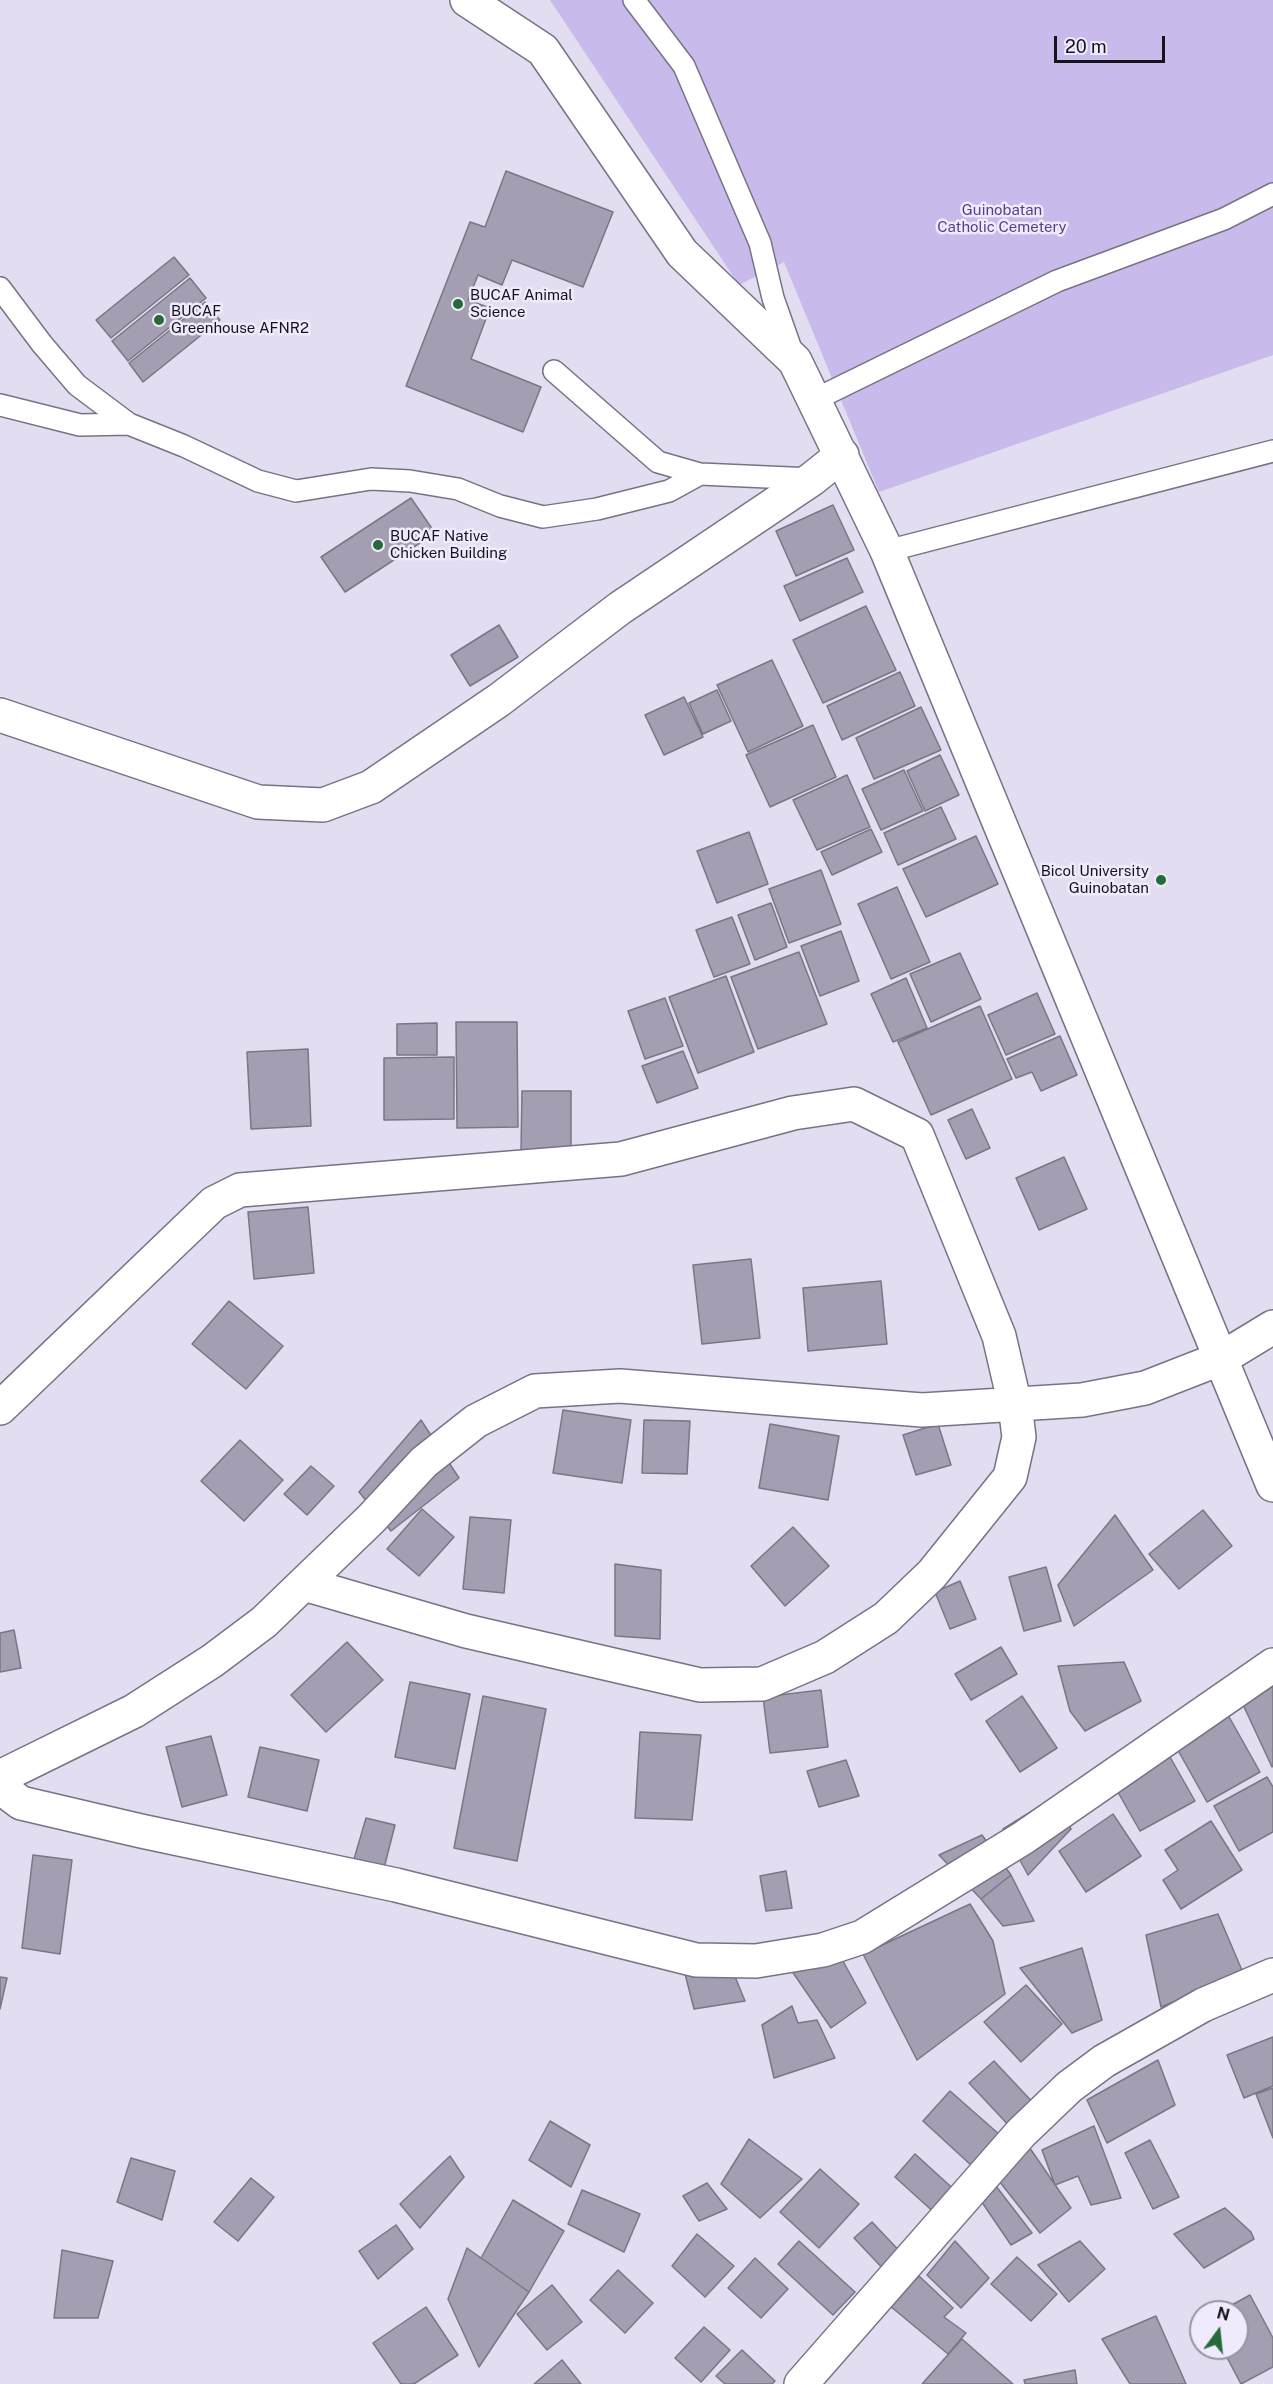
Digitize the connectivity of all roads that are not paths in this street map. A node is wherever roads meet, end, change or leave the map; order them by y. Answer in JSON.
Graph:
{"nodes":[{"id":1,"x":467,"y":0,"type":"edge"},
{"id":2,"x":634,"y":0,"type":"edge"},
{"id":3,"x":1273,"y":194,"type":"edge"},
{"id":4,"x":0,"y":288,"type":"edge"},
{"id":5,"x":795,"y":360,"type":"junction"},
{"id":6,"x":554,"y":371,"type":"dead end"},
{"id":7,"x":814,"y":400,"type":"junction"},
{"id":8,"x":0,"y":405,"type":"edge"},
{"id":9,"x":129,"y":424,"type":"junction"},
{"id":10,"x":1273,"y":451,"type":"edge"},
{"id":11,"x":842,"y":455,"type":"junction"},
{"id":12,"x":699,"y":474,"type":"junction"},
{"id":13,"x":812,"y":479,"type":"junction"},
{"id":14,"x":887,"y":550,"type":"junction"},
{"id":15,"x":0,"y":715,"type":"edge"},
{"id":16,"x":1273,"y":1327,"type":"edge"},
{"id":17,"x":1222,"y":1358,"type":"junction"},
{"id":18,"x":1015,"y":1405,"type":"junction"},
{"id":19,"x":0,"y":1408,"type":"edge"},
{"id":20,"x":1273,"y":1485,"type":"edge"},
{"id":21,"x":304,"y":1584,"type":"junction"},
{"id":22,"x":1273,"y":1665,"type":"edge"},
{"id":23,"x":0,"y":1777,"type":"edge"},
{"id":24,"x":0,"y":1787,"type":"edge"},
{"id":25,"x":1273,"y":1975,"type":"edge"},
{"id":26,"x":801,"y":2384,"type":"edge"}],
"edges":[{"from":1,"to":5,"type":"street"},
{"from":2,"to":5,"type":"lane"},
{"from":3,"to":7,"type":"lane"},
{"from":4,"to":9,"type":"lane"},
{"from":5,"to":7,"type":"street"},
{"from":6,"to":12,"type":"lane"},
{"from":7,"to":11,"type":"street"},
{"from":8,"to":9,"type":"lane"},
{"from":9,"to":12,"type":"lane"},
{"from":10,"to":14,"type":"lane"},
{"from":11,"to":13,"type":"street"},
{"from":11,"to":14,"type":"street"},
{"from":12,"to":13,"type":"lane"},
{"from":13,"to":15,"type":"street"},
{"from":14,"to":17,"type":"street"},
{"from":16,"to":17,"type":"street"},
{"from":17,"to":18,"type":"street"},
{"from":17,"to":20,"type":"street"},
{"from":18,"to":19,"type":"street"},
{"from":18,"to":21,"type":"street"},
{"from":18,"to":21,"type":"street"},
{"from":21,"to":23,"type":"street"},
{"from":22,"to":24,"type":"street"},
{"from":25,"to":26,"type":"street"}]}
